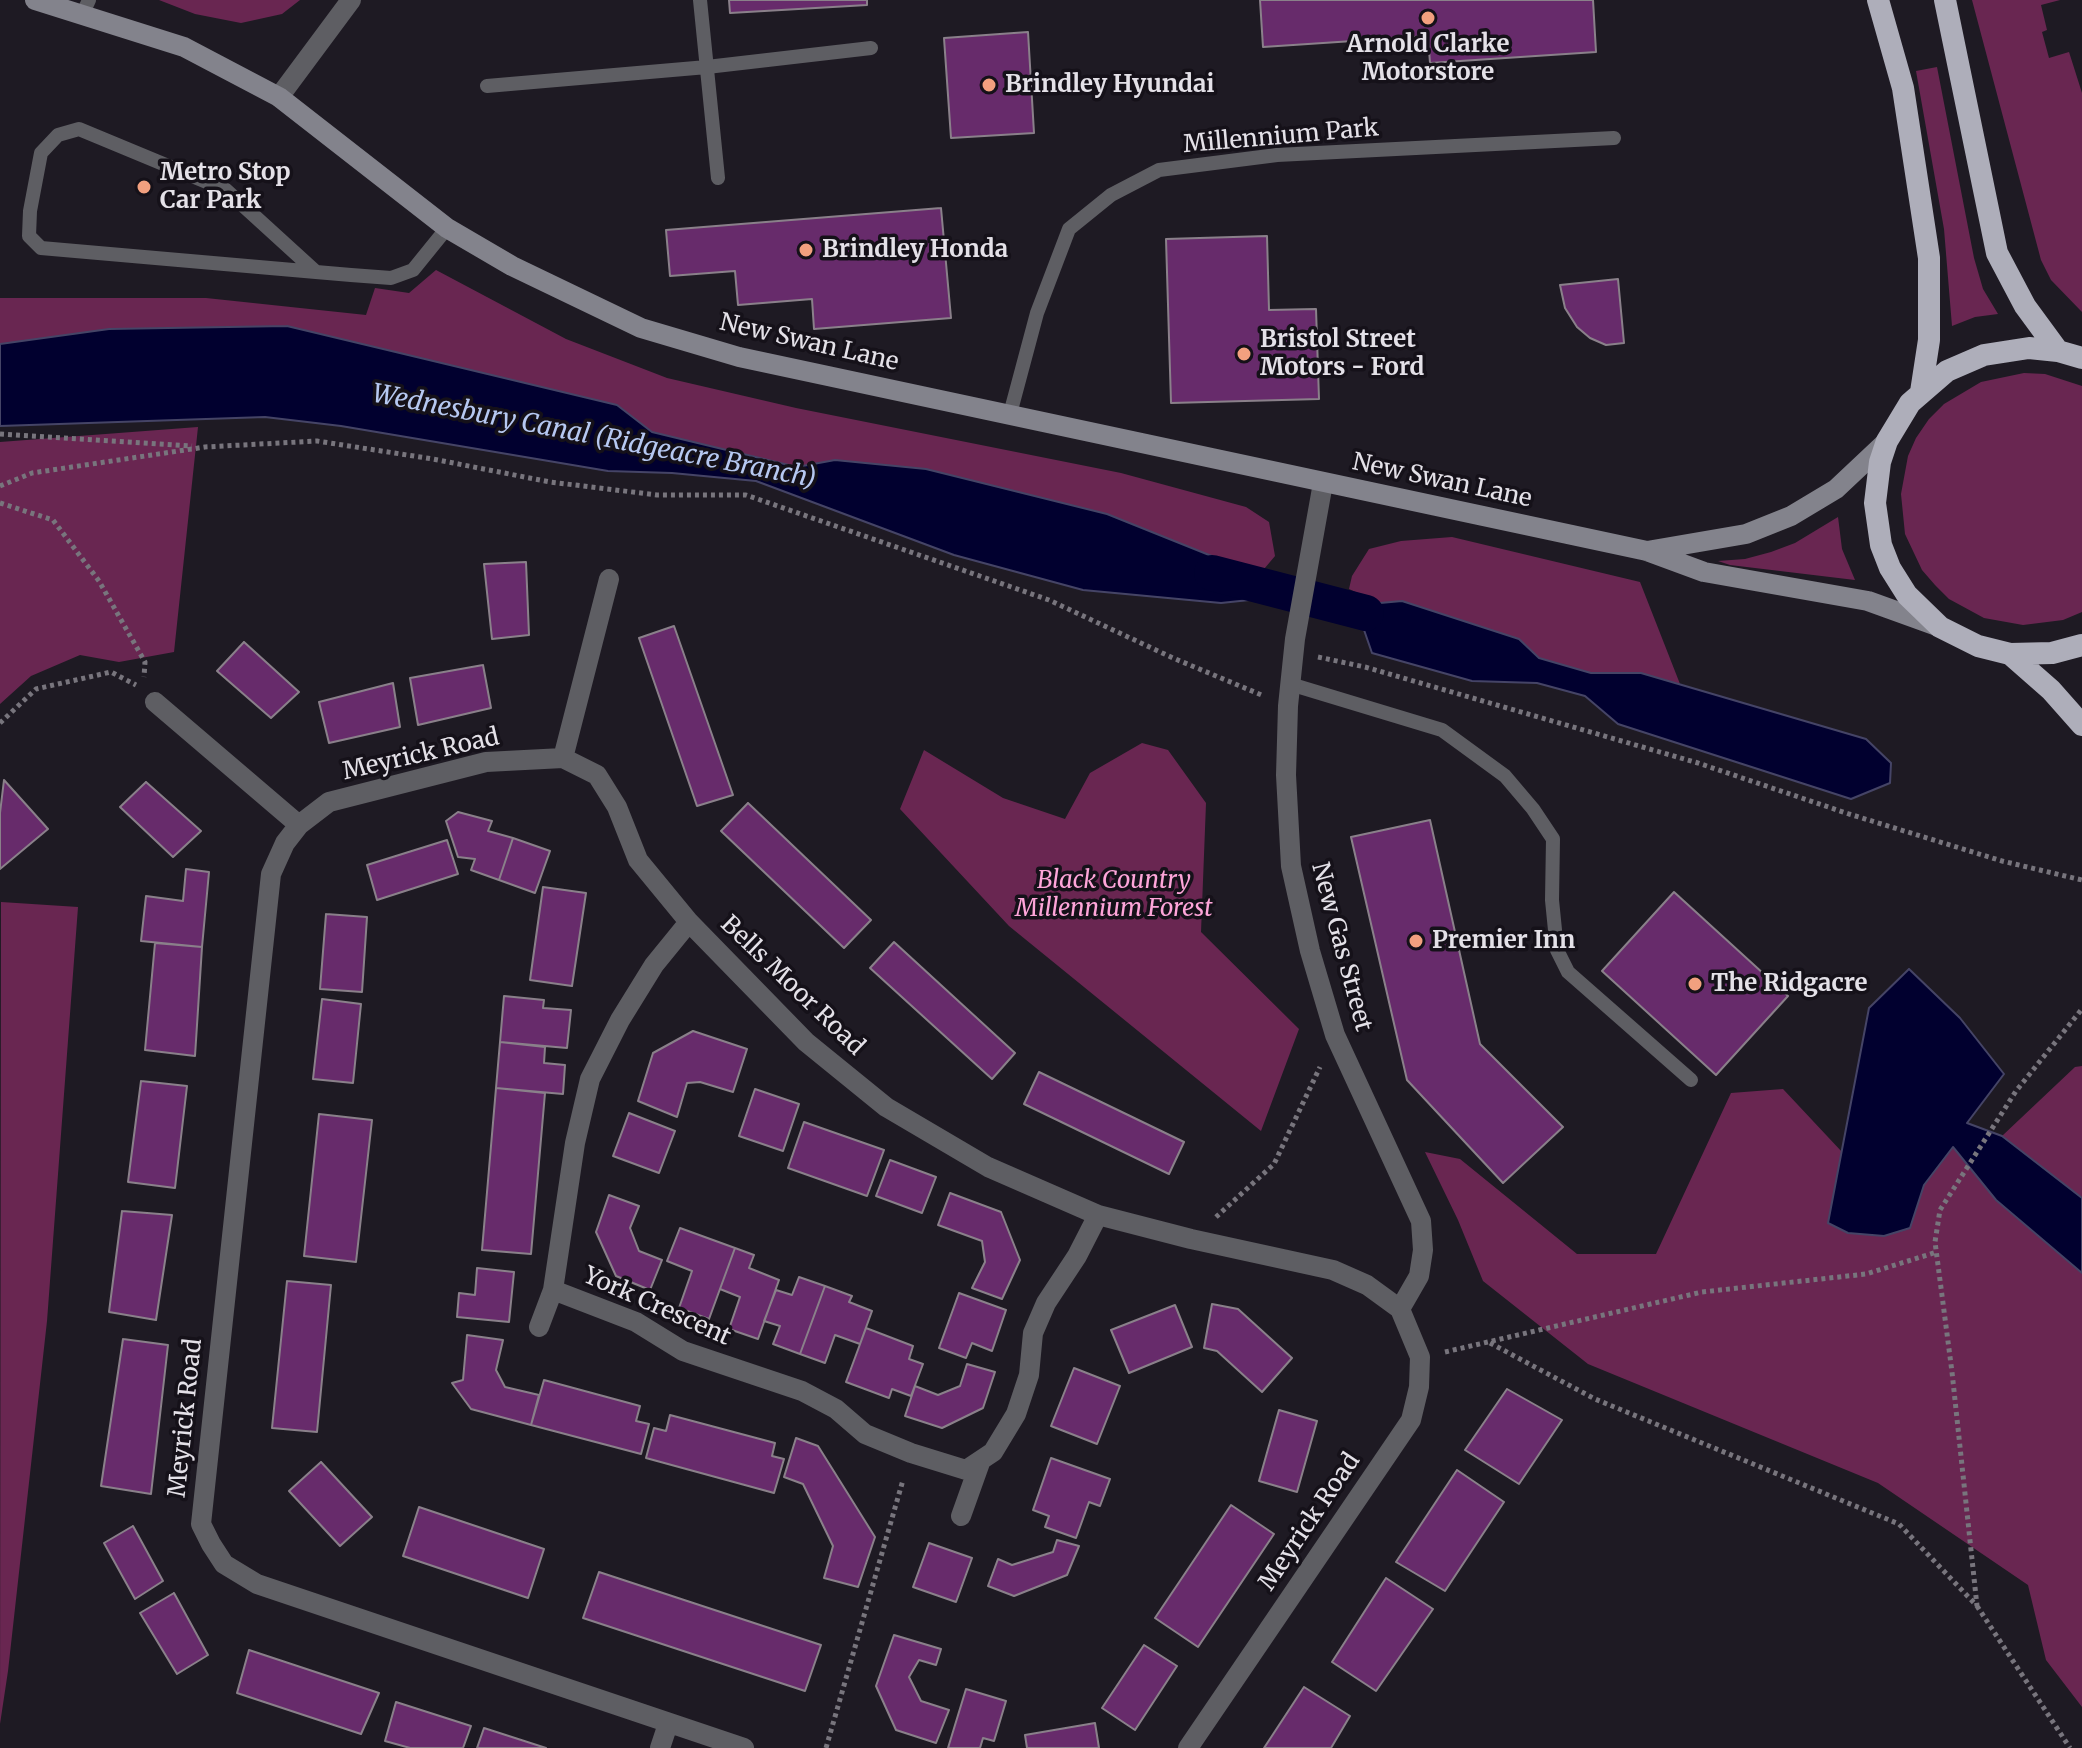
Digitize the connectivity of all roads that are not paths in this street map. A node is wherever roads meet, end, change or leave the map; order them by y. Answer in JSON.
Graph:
{"nodes":[{"id":1,"x":35,"y":0,"type":"edge"},
{"id":2,"x":351,"y":0,"type":"edge"},
{"id":3,"x":700,"y":0,"type":"edge"},
{"id":4,"x":1878,"y":0,"type":"edge"},
{"id":5,"x":1945,"y":0,"type":"edge"},
{"id":6,"x":86,"y":7,"type":"edge"},
{"id":7,"x":871,"y":48,"type":"dead end"},
{"id":8,"x":707,"y":67,"type":"junction"},
{"id":9,"x":487,"y":86,"type":"dead end"},
{"id":10,"x":279,"y":97,"type":"junction"},
{"id":11,"x":1614,"y":138,"type":"dead end"},
{"id":12,"x":718,"y":178,"type":"dead end"},
{"id":13,"x":447,"y":228,"type":"junction"},
{"id":14,"x":316,"y":272,"type":"junction"},
{"id":15,"x":2058,"y":351,"type":"junction"},
{"id":16,"x":2082,"y":358,"type":"edge"},
{"id":17,"x":1921,"y":392,"type":"junction"},
{"id":18,"x":1010,"y":414,"type":"junction"},
{"id":19,"x":1887,"y":441,"type":"junction"},
{"id":20,"x":1323,"y":483,"type":"junction"},
{"id":21,"x":1647,"y":551,"type":"junction"},
{"id":22,"x":609,"y":579,"type":"dead end"},
{"id":23,"x":1940,"y":627,"type":"junction"},
{"id":24,"x":2082,"y":645,"type":"edge"},
{"id":25,"x":2010,"y":654,"type":"junction"},
{"id":26,"x":1290,"y":684,"type":"junction"},
{"id":27,"x":155,"y":702,"type":"dead end"},
{"id":28,"x":2082,"y":725,"type":"edge"},
{"id":29,"x":563,"y":758,"type":"junction"},
{"id":30,"x":299,"y":825,"type":"junction"},
{"id":31,"x":689,"y":922,"type":"junction"},
{"id":32,"x":1691,"y":1080,"type":"dead end"},
{"id":33,"x":1098,"y":1215,"type":"junction"},
{"id":34,"x":553,"y":1290,"type":"junction"},
{"id":35,"x":1400,"y":1309,"type":"junction"},
{"id":36,"x":539,"y":1327,"type":"dead end"},
{"id":37,"x":981,"y":1460,"type":"junction"},
{"id":38,"x":961,"y":1516,"type":"dead end"},
{"id":39,"x":668,"y":1724,"type":"junction"},
{"id":40,"x":660,"y":1748,"type":"edge"},
{"id":41,"x":744,"y":1748,"type":"edge"},
{"id":42,"x":1188,"y":1748,"type":"edge"}],
"edges":[{"from":1,"to":6,"type":"main road","name":"New Swan Lane"},
{"from":2,"to":10,"type":"street"},
{"from":3,"to":8,"type":"lane"},
{"from":4,"to":17,"type":"highway"},
{"from":5,"to":15,"type":"highway"},
{"from":6,"to":10,"type":"main road","name":"New Swan Lane"},
{"from":7,"to":8,"type":"lane"},
{"from":8,"to":9,"type":"lane"},
{"from":8,"to":12,"type":"lane"},
{"from":10,"to":13,"type":"main road","name":"New Swan Lane"},
{"from":11,"to":18,"type":"lane","name":"Millennium Park"},
{"from":13,"to":14,"type":"lane"},
{"from":13,"to":18,"type":"main road","name":"New Swan Lane"},
{"from":14,"to":14,"type":"lane"},
{"from":15,"to":16,"type":"highway"},
{"from":15,"to":17,"type":"highway"},
{"from":17,"to":19,"type":"highway"},
{"from":18,"to":20,"type":"main road","name":"New Swan Lane"},
{"from":19,"to":21,"type":"main road","name":"New Swan Lane"},
{"from":19,"to":23,"type":"highway"},
{"from":20,"to":21,"type":"main road","name":"New Swan Lane"},
{"from":20,"to":26,"type":"street","name":"New Gas Street"},
{"from":21,"to":23,"type":"main road","name":"New Swan Lane"},
{"from":22,"to":29,"type":"street"},
{"from":23,"to":25,"type":"highway"},
{"from":24,"to":25,"type":"highway"},
{"from":25,"to":28,"type":"highway"},
{"from":26,"to":32,"type":"lane"},
{"from":26,"to":35,"type":"street","name":"New Gas Street"},
{"from":27,"to":30,"type":"street"},
{"from":29,"to":30,"type":"street","name":"Meyrick Road"},
{"from":29,"to":31,"type":"street","name":"Bells Moor Road"},
{"from":30,"to":39,"type":"street","name":"Meyrick Road"},
{"from":31,"to":33,"type":"street","name":"Bells Moor Road"},
{"from":31,"to":34,"type":"street","name":"York Crescent"},
{"from":33,"to":35,"type":"street","name":"Bells Moor Road"},
{"from":33,"to":37,"type":"street"},
{"from":34,"to":36,"type":"street"},
{"from":34,"to":37,"type":"street","name":"York Crescent"},
{"from":35,"to":42,"type":"street","name":"Meyrick Road"},
{"from":37,"to":38,"type":"street"},
{"from":39,"to":40,"type":"street"},
{"from":39,"to":41,"type":"street","name":"Meyrick Road"}]}
